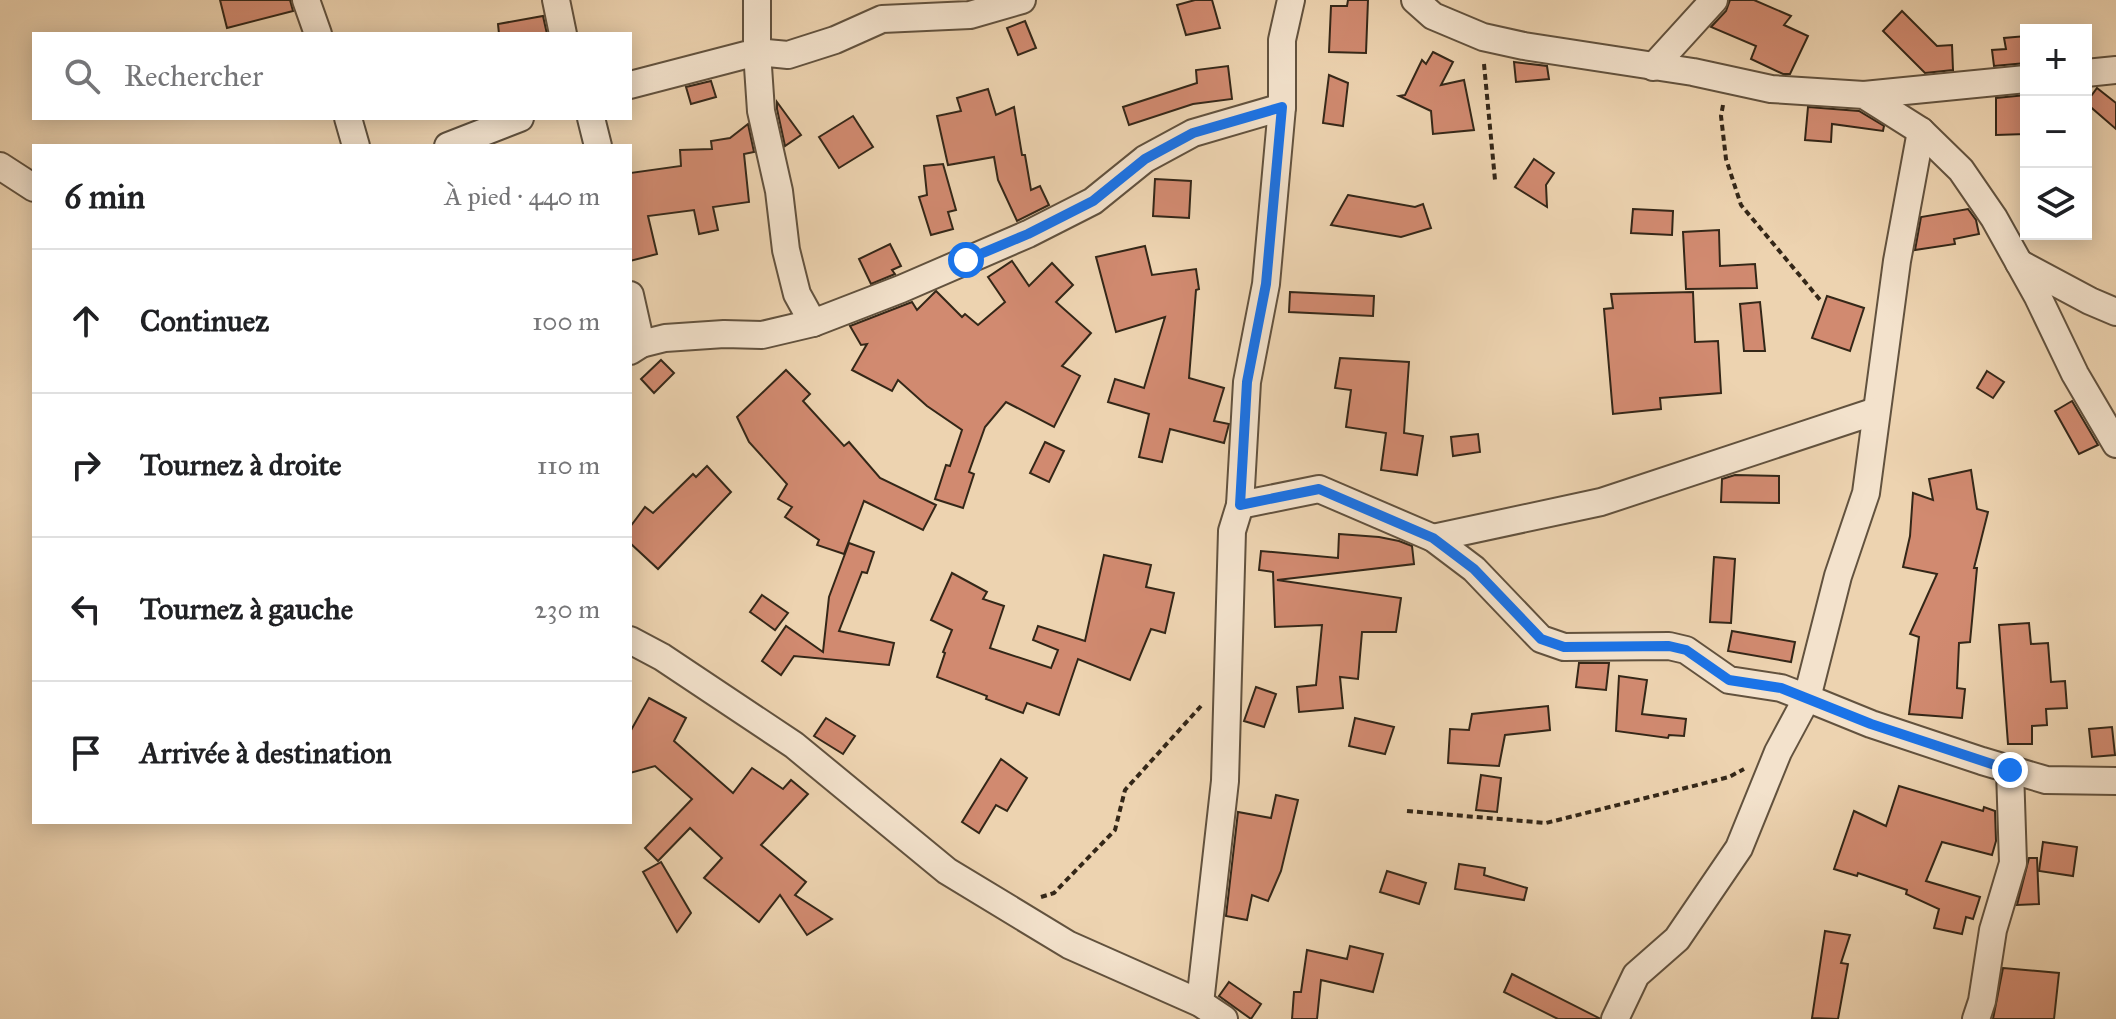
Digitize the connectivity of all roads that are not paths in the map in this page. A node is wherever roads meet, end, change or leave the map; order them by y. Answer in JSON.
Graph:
{"nodes":[{"id":1,"x":306,"y":0,"type":"edge"},
{"id":2,"x":556,"y":0,"type":"edge"},
{"id":3,"x":757,"y":0,"type":"edge"},
{"id":4,"x":1022,"y":0,"type":"edge"},
{"id":5,"x":1291,"y":0,"type":"edge"},
{"id":6,"x":1415,"y":0,"type":"edge"},
{"id":7,"x":1714,"y":0,"type":"edge"},
{"id":8,"x":317,"y":32,"type":"edge"},
{"id":9,"x":563,"y":32,"type":"edge"},
{"id":10,"x":757,"y":52,"type":"junction"},
{"id":11,"x":1653,"y":67,"type":"junction"},
{"id":12,"x":2116,"y":70,"type":"edge"},
{"id":13,"x":2092,"y":72,"type":"edge"},
{"id":14,"x":2020,"y":80,"type":"edge"},
{"id":15,"x":632,"y":84,"type":"edge"},
{"id":16,"x":1864,"y":95,"type":"junction"},
{"id":17,"x":1282,"y":107,"type":"junction"},
{"id":18,"x":349,"y":120,"type":"edge"},
{"id":19,"x":515,"y":120,"type":"edge"},
{"id":20,"x":592,"y":120,"type":"edge"},
{"id":21,"x":1921,"y":131,"type":"junction"},
{"id":22,"x":355,"y":144,"type":"edge"},
{"id":23,"x":453,"y":144,"type":"edge"},
{"id":24,"x":598,"y":144,"type":"edge"},
{"id":25,"x":0,"y":166,"type":"edge"},
{"id":26,"x":32,"y":187,"type":"edge"},
{"id":27,"x":2019,"y":263,"type":"junction"},
{"id":28,"x":2116,"y":312,"type":"edge"},
{"id":29,"x":632,"y":316,"type":"edge"},
{"id":30,"x":813,"y":323,"type":"junction"},
{"id":31,"x":635,"y":347,"type":"edge"},
{"id":32,"x":1876,"y":411,"type":"junction"},
{"id":33,"x":2116,"y":444,"type":"edge"},
{"id":34,"x":1240,"y":505,"type":"junction"},
{"id":35,"x":1433,"y":538,"type":"junction"},
{"id":36,"x":632,"y":641,"type":"edge"},
{"id":37,"x":1807,"y":698,"type":"junction"},
{"id":38,"x":2010,"y":770,"type":"junction"},
{"id":39,"x":2116,"y":781,"type":"edge"},
{"id":40,"x":1200,"y":1003,"type":"junction"},
{"id":41,"x":1224,"y":1019,"type":"edge"},
{"id":42,"x":1615,"y":1019,"type":"edge"},
{"id":43,"x":1976,"y":1019,"type":"edge"}],
"edges":[{"from":1,"to":8,"type":"street"},
{"from":2,"to":9,"type":"street"},
{"from":3,"to":10,"type":"street"},
{"from":4,"to":10,"type":"street"},
{"from":5,"to":17,"type":"street"},
{"from":6,"to":11,"type":"street"},
{"from":7,"to":11,"type":"street"},
{"from":10,"to":15,"type":"street"},
{"from":10,"to":30,"type":"street"},
{"from":11,"to":16,"type":"street"},
{"from":12,"to":13,"type":"street"},
{"from":14,"to":16,"type":"street"},
{"from":16,"to":21,"type":"street"},
{"from":17,"to":30,"type":"street"},
{"from":17,"to":34,"type":"street"},
{"from":18,"to":22,"type":"street"},
{"from":19,"to":23,"type":"street"},
{"from":20,"to":24,"type":"street"},
{"from":21,"to":27,"type":"street"},
{"from":21,"to":32,"type":"street"},
{"from":25,"to":26,"type":"street"},
{"from":27,"to":28,"type":"street"},
{"from":27,"to":33,"type":"street"},
{"from":29,"to":31,"type":"street"},
{"from":30,"to":31,"type":"street"},
{"from":32,"to":35,"type":"street"},
{"from":32,"to":37,"type":"street"},
{"from":34,"to":35,"type":"street"},
{"from":34,"to":40,"type":"street"},
{"from":35,"to":37,"type":"street"},
{"from":36,"to":40,"type":"street"},
{"from":37,"to":38,"type":"street"},
{"from":37,"to":42,"type":"street"},
{"from":38,"to":39,"type":"street"},
{"from":38,"to":43,"type":"street"},
{"from":40,"to":41,"type":"street"}]}
